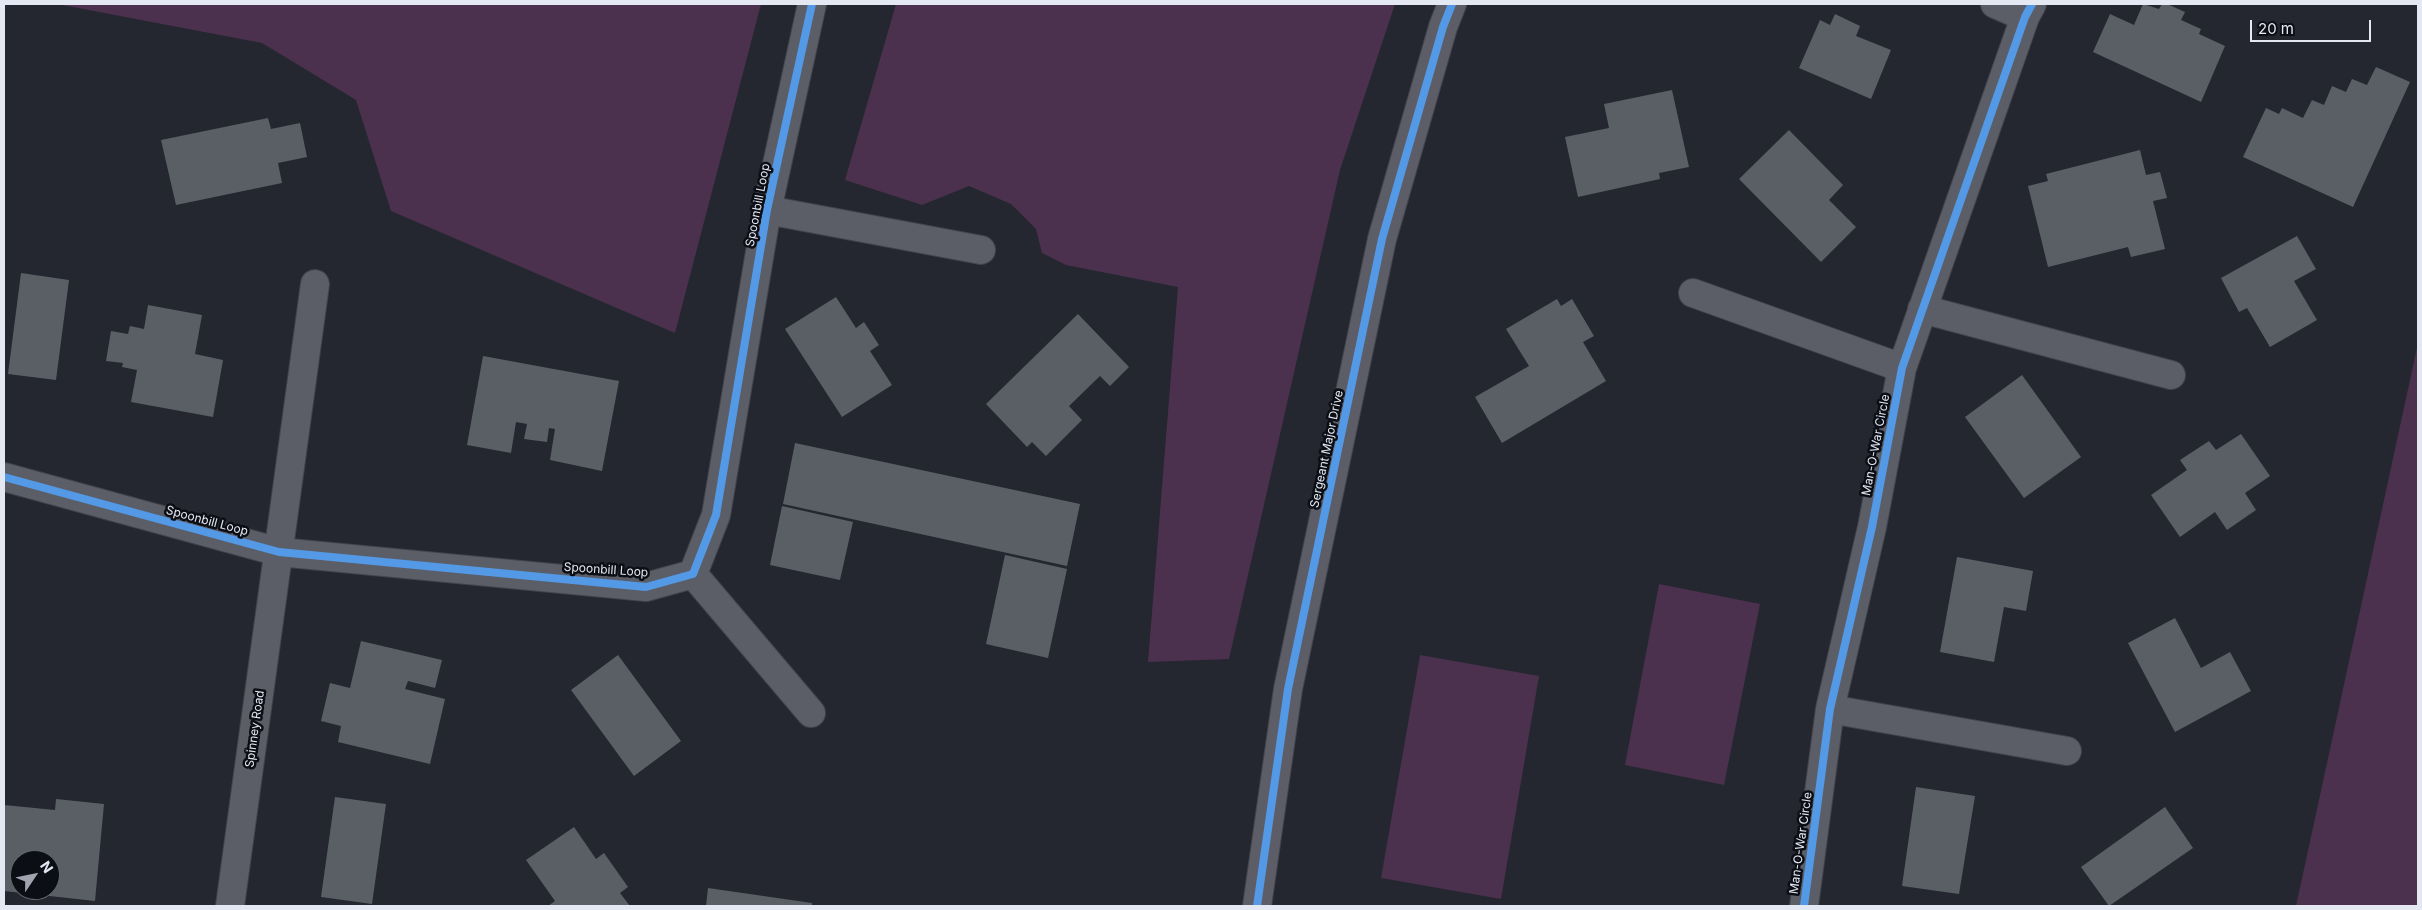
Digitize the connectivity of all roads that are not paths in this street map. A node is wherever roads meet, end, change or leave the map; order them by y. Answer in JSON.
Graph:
{"nodes":[{"id":1,"x":812,"y":4,"type":"edge"},
{"id":2,"x":1452,"y":4,"type":"edge"},
{"id":3,"x":1995,"y":4,"type":"edge"},
{"id":4,"x":2028,"y":10,"type":"edge"},
{"id":5,"x":767,"y":210,"type":"junction"},
{"id":6,"x":981,"y":250,"type":"dead end"},
{"id":7,"x":315,"y":284,"type":"dead end"},
{"id":8,"x":1693,"y":293,"type":"dead end"},
{"id":9,"x":1922,"y":308,"type":"junction"},
{"id":10,"x":1902,"y":368,"type":"junction"},
{"id":11,"x":2171,"y":375,"type":"dead end"},
{"id":12,"x":4,"y":477,"type":"edge"},
{"id":13,"x":279,"y":552,"type":"junction"},
{"id":14,"x":693,"y":574,"type":"junction"},
{"id":15,"x":1830,"y":709,"type":"junction"},
{"id":16,"x":810,"y":713,"type":"dead end"},
{"id":17,"x":2066,"y":751,"type":"dead end"},
{"id":18,"x":230,"y":906,"type":"edge"},
{"id":19,"x":1257,"y":906,"type":"edge"},
{"id":20,"x":1804,"y":906,"type":"edge"}],
"edges":[{"from":1,"to":5,"type":"street","name":"Spoonbill Loop"},
{"from":2,"to":19,"type":"street","name":"Sergeant Major Drive"},
{"from":3,"to":4,"type":"street"},
{"from":4,"to":9,"type":"street","name":"Man-O-War Circle"},
{"from":5,"to":6,"type":"street"},
{"from":5,"to":14,"type":"street","name":"Spoonbill Loop"},
{"from":7,"to":13,"type":"street","name":"Spinney Road"},
{"from":8,"to":10,"type":"street"},
{"from":9,"to":10,"type":"street","name":"Man-O-War Circle"},
{"from":9,"to":11,"type":"street"},
{"from":10,"to":15,"type":"street","name":"Man-O-War Circle"},
{"from":12,"to":13,"type":"street","name":"Spoonbill Loop"},
{"from":13,"to":14,"type":"street","name":"Spoonbill Loop"},
{"from":13,"to":18,"type":"street","name":"Spinney Road"},
{"from":14,"to":16,"type":"street"},
{"from":15,"to":17,"type":"street"},
{"from":15,"to":20,"type":"street","name":"Man-O-War Circle"}]}
